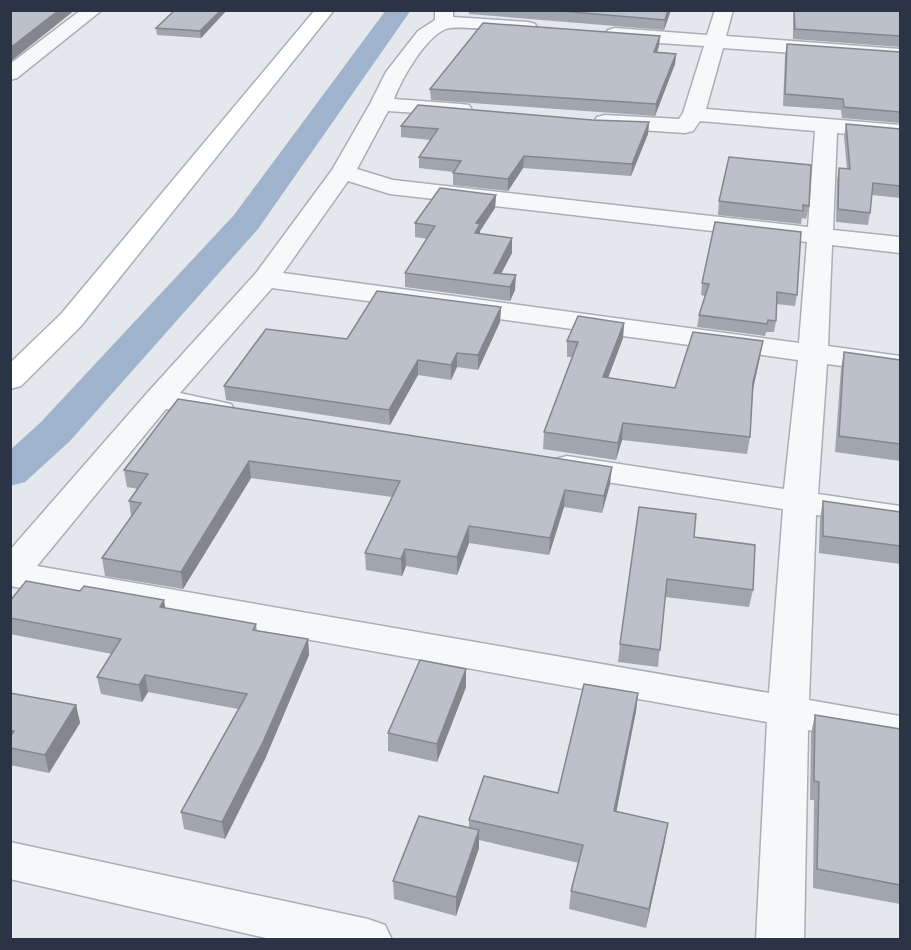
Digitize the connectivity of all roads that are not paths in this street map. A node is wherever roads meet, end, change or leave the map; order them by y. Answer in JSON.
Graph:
{"nodes":[{"id":1,"x":93,"y":10,"type":"edge"},
{"id":2,"x":315,"y":10,"type":"edge"},
{"id":3,"x":724,"y":10,"type":"edge"},
{"id":4,"x":324,"y":11,"type":"edge"},
{"id":5,"x":444,"y":16,"type":"edge"},
{"id":6,"x":550,"y":29,"type":"edge"},
{"id":7,"x":597,"y":33,"type":"edge"},
{"id":8,"x":715,"y":41,"type":"junction"},
{"id":9,"x":900,"y":55,"type":"edge"},
{"id":10,"x":10,"y":74,"type":"edge"},
{"id":11,"x":381,"y":104,"type":"junction"},
{"id":12,"x":486,"y":113,"type":"edge"},
{"id":13,"x":694,"y":114,"type":"junction"},
{"id":14,"x":579,"y":121,"type":"edge"},
{"id":15,"x":826,"y":126,"type":"junction"},
{"id":16,"x":900,"y":132,"type":"edge"},
{"id":17,"x":342,"y":172,"type":"junction"},
{"id":18,"x":820,"y":235,"type":"junction"},
{"id":19,"x":900,"y":244,"type":"edge"},
{"id":20,"x":265,"y":279,"type":"junction"},
{"id":21,"x":813,"y":354,"type":"junction"},
{"id":22,"x":900,"y":365,"type":"edge"},
{"id":23,"x":10,"y":380,"type":"edge"},
{"id":24,"x":159,"y":398,"type":"junction"},
{"id":25,"x":250,"y":416,"type":"edge"},
{"id":26,"x":542,"y":462,"type":"edge"},
{"id":27,"x":800,"y":502,"type":"junction"},
{"id":28,"x":900,"y":517,"type":"edge"},
{"id":29,"x":11,"y":574,"type":"edge"},
{"id":30,"x":788,"y":711,"type":"junction"},
{"id":31,"x":900,"y":731,"type":"edge"},
{"id":32,"x":10,"y":860,"type":"edge"},
{"id":33,"x":368,"y":939,"type":"edge"},
{"id":34,"x":780,"y":939,"type":"edge"}],
"edges":[{"from":1,"to":10,"type":"street"},
{"from":2,"to":4,"type":"street"},
{"from":3,"to":8,"type":"street"},
{"from":4,"to":23,"type":"street"},
{"from":5,"to":6,"type":"street"},
{"from":5,"to":11,"type":"street"},
{"from":7,"to":8,"type":"street"},
{"from":8,"to":9,"type":"street"},
{"from":8,"to":13,"type":"street"},
{"from":11,"to":12,"type":"street"},
{"from":11,"to":17,"type":"street"},
{"from":13,"to":14,"type":"street"},
{"from":13,"to":15,"type":"street"},
{"from":15,"to":16,"type":"street"},
{"from":15,"to":18,"type":"street"},
{"from":17,"to":18,"type":"street"},
{"from":17,"to":20,"type":"street"},
{"from":18,"to":19,"type":"street"},
{"from":18,"to":21,"type":"street"},
{"from":20,"to":21,"type":"street"},
{"from":20,"to":24,"type":"street"},
{"from":21,"to":22,"type":"street"},
{"from":21,"to":27,"type":"street"},
{"from":24,"to":25,"type":"street"},
{"from":24,"to":29,"type":"street"},
{"from":26,"to":27,"type":"street"},
{"from":27,"to":28,"type":"street"},
{"from":27,"to":30,"type":"street"},
{"from":29,"to":30,"type":"street"},
{"from":30,"to":31,"type":"street"},
{"from":30,"to":34,"type":"street"},
{"from":32,"to":33,"type":"street"}]}
